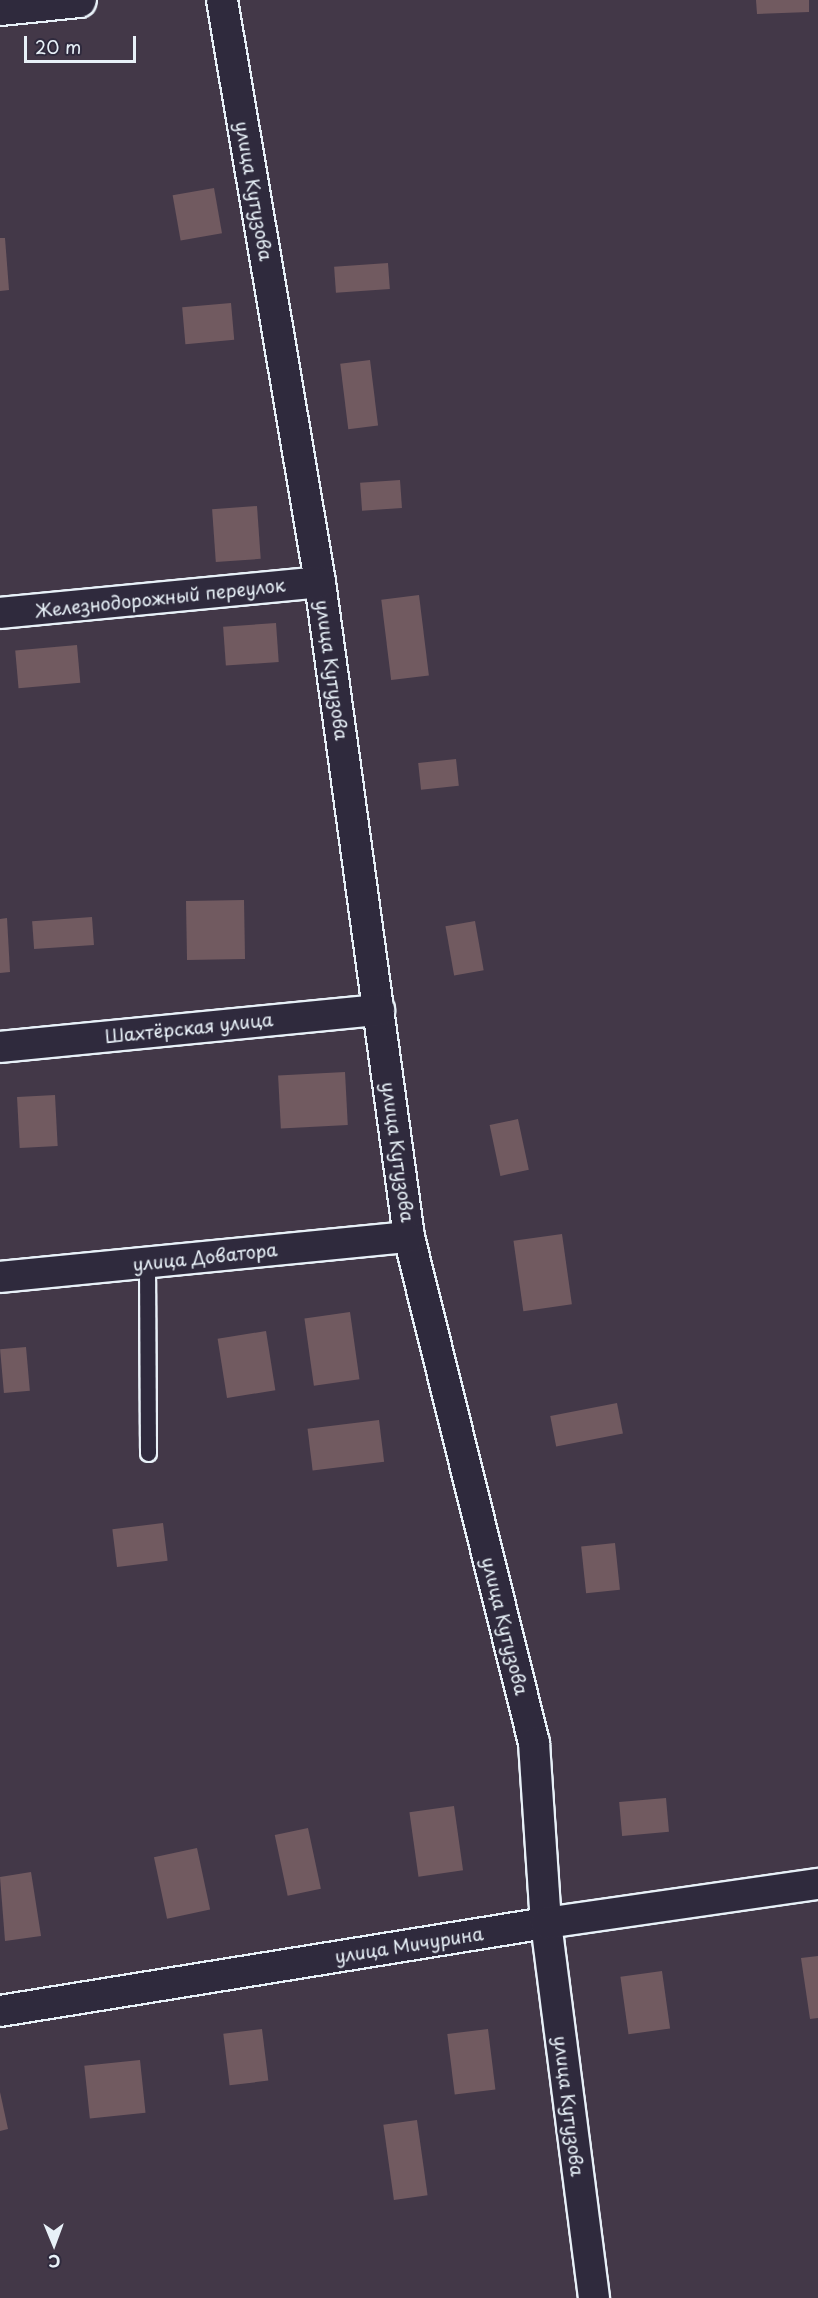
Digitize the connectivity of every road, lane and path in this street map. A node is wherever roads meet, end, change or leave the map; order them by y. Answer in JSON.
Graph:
{"nodes":[{"id":1,"x":79,"y":0,"type":"edge"},
{"id":2,"x":222,"y":0,"type":"edge"},
{"id":3,"x":0,"y":8,"type":"edge"},
{"id":4,"x":320,"y":582,"type":"junction"},
{"id":5,"x":0,"y":613,"type":"edge"},
{"id":6,"x":378,"y":1010,"type":"junction"},
{"id":7,"x":0,"y":1047,"type":"edge"},
{"id":8,"x":409,"y":1237,"type":"junction"},
{"id":9,"x":147,"y":1262,"type":"junction"},
{"id":10,"x":0,"y":1277,"type":"edge"},
{"id":11,"x":148,"y":1453,"type":"dead end"},
{"id":12,"x":818,"y":1884,"type":"edge"},
{"id":13,"x":546,"y":1923,"type":"junction"},
{"id":14,"x":0,"y":2011,"type":"edge"},
{"id":15,"x":594,"y":2298,"type":"edge"}],
"edges":[{"from":1,"to":3,"type":"street"},
{"from":2,"to":4,"type":"street","name":"улица Кутузова"},
{"from":4,"to":5,"type":"street","name":"Железнодорожный переулок"},
{"from":4,"to":6,"type":"street","name":"улица Кутузова"},
{"from":6,"to":7,"type":"street","name":"Шахтёрская улица"},
{"from":6,"to":8,"type":"street","name":"улица Кутузова"},
{"from":8,"to":9,"type":"street","name":"улица Доватора"},
{"from":8,"to":13,"type":"street","name":"улица Кутузова"},
{"from":9,"to":10,"type":"street","name":"улица Доватора"},
{"from":9,"to":11,"type":"lane"},
{"from":12,"to":13,"type":"street","name":"улица Мичурина"},
{"from":13,"to":14,"type":"street","name":"улица Мичурина"},
{"from":13,"to":15,"type":"street","name":"улица Кутузова"}]}
